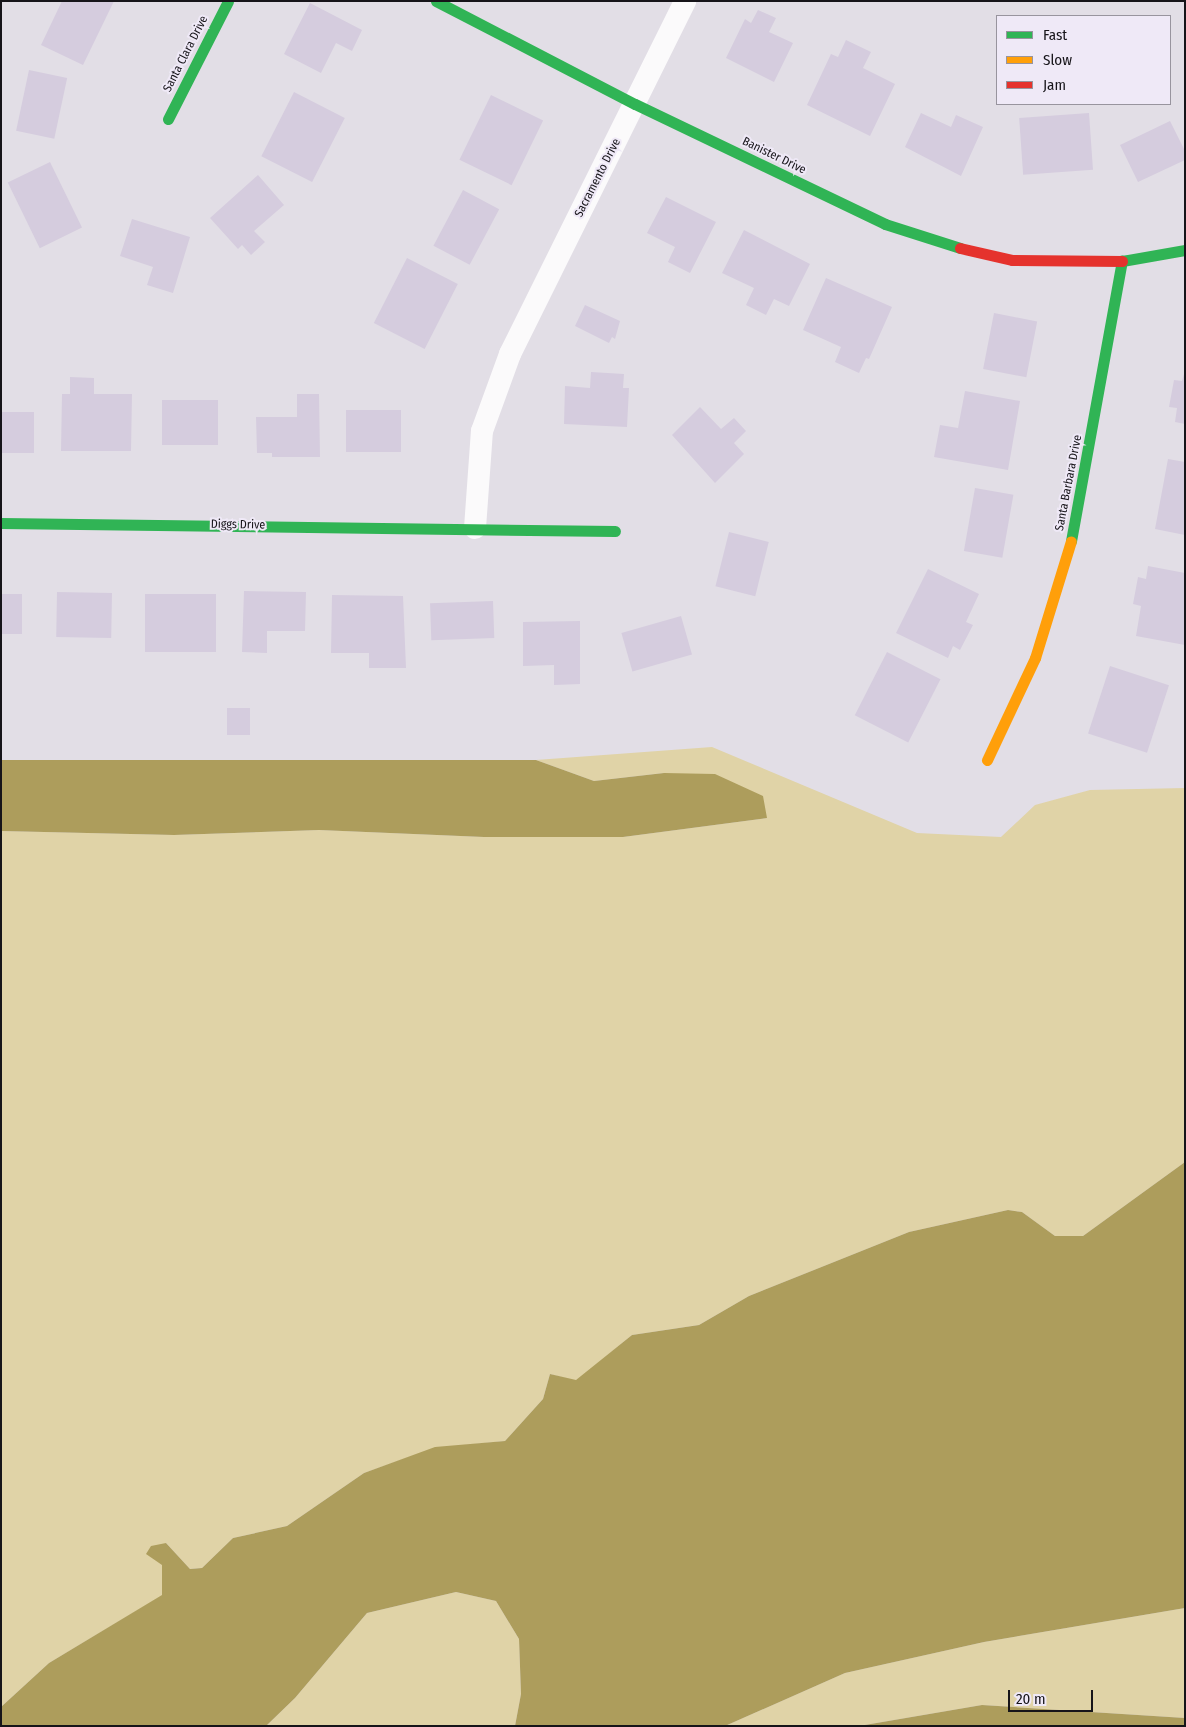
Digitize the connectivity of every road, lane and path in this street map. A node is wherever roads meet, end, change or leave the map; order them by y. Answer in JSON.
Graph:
{"nodes":[{"id":1,"x":228,"y":1,"type":"edge"},
{"id":2,"x":436,"y":1,"type":"edge"},
{"id":3,"x":685,"y":1,"type":"edge"},
{"id":4,"x":635,"y":104,"type":"junction"},
{"id":5,"x":168,"y":120,"type":"dead end"},
{"id":6,"x":1185,"y":250,"type":"edge"},
{"id":7,"x":1122,"y":261,"type":"junction"},
{"id":8,"x":1,"y":523,"type":"edge"},
{"id":9,"x":475,"y":528,"type":"junction"},
{"id":10,"x":615,"y":531,"type":"dead end"},
{"id":11,"x":987,"y":760,"type":"dead end"}],
"edges":[{"from":1,"to":5,"type":"street","name":"Santa Clara Drive"},
{"from":2,"to":4,"type":"street","name":"Banister Drive"},
{"from":3,"to":4,"type":"street","name":"Sacramento Drive"},
{"from":4,"to":7,"type":"street","name":"Banister Drive"},
{"from":4,"to":9,"type":"street","name":"Sacramento Drive"},
{"from":6,"to":7,"type":"street"},
{"from":7,"to":11,"type":"street","name":"Santa Barbara Drive"},
{"from":8,"to":9,"type":"street","name":"Diggs Drive"},
{"from":9,"to":10,"type":"street","name":"Diggs Drive"}]}
